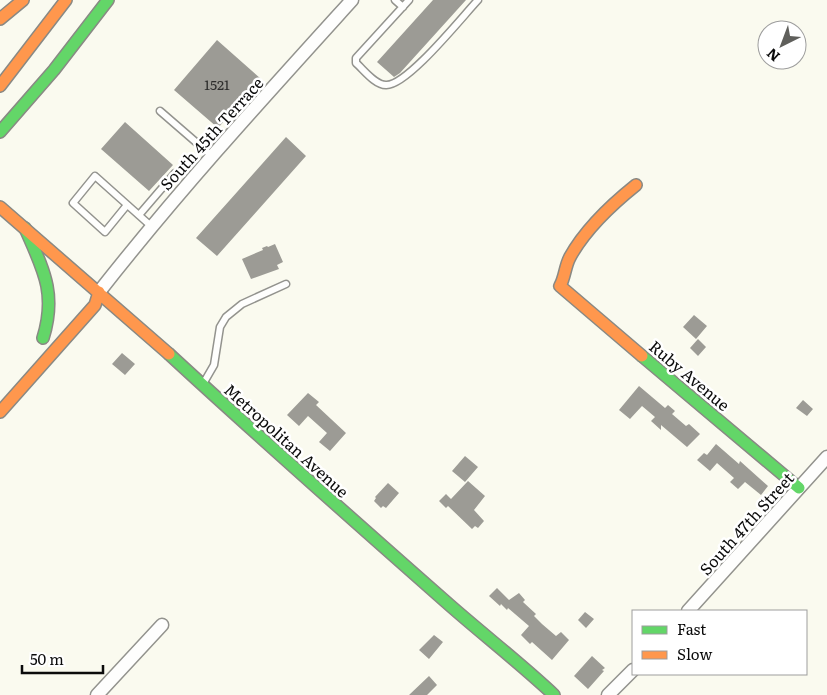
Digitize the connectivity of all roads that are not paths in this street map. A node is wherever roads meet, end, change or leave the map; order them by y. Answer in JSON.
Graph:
{"nodes":[{"id":1,"x":24,"y":0,"type":"edge"},
{"id":2,"x":66,"y":0,"type":"edge"},
{"id":3,"x":108,"y":0,"type":"edge"},
{"id":4,"x":352,"y":0,"type":"edge"},
{"id":5,"x":395,"y":0,"type":"edge"},
{"id":6,"x":409,"y":0,"type":"edge"},
{"id":7,"x":478,"y":0,"type":"edge"},
{"id":8,"x":403,"y":7,"type":"junction"},
{"id":9,"x":0,"y":19,"type":"edge"},
{"id":10,"x":0,"y":86,"type":"edge"},
{"id":11,"x":160,"y":111,"type":"dead end"},
{"id":12,"x":0,"y":132,"type":"edge"},
{"id":13,"x":212,"y":156,"type":"junction"},
{"id":14,"x":175,"y":173,"type":"dead end"},
{"id":15,"x":636,"y":186,"type":"dead end"},
{"id":16,"x":128,"y":205,"type":"junction"},
{"id":17,"x":0,"y":207,"type":"edge"},
{"id":18,"x":139,"y":215,"type":"junction"},
{"id":19,"x":150,"y":226,"type":"junction"},
{"id":20,"x":25,"y":228,"type":"junction"},
{"id":21,"x":286,"y":284,"type":"dead end"},
{"id":22,"x":99,"y":292,"type":"junction"},
{"id":23,"x":84,"y":296,"type":"dead end"},
{"id":24,"x":57,"y":324,"type":"dead end"},
{"id":25,"x":203,"y":385,"type":"junction"},
{"id":26,"x":0,"y":412,"type":"edge"},
{"id":27,"x":827,"y":457,"type":"edge"},
{"id":28,"x":799,"y":488,"type":"junction"},
{"id":29,"x":689,"y":610,"type":"edge"},
{"id":30,"x":162,"y":625,"type":"dead end"},
{"id":31,"x":632,"y":671,"type":"edge"},
{"id":32,"x":97,"y":695,"type":"edge"},
{"id":33,"x":554,"y":695,"type":"edge"},
{"id":34,"x":608,"y":695,"type":"edge"}],
"edges":[{"from":1,"to":9,"type":"main road"},
{"from":2,"to":10,"type":"main road"},
{"from":3,"to":12,"type":"main road"},
{"from":4,"to":13,"type":"street","name":"South 45th Terrace"},
{"from":5,"to":8,"type":"lane"},
{"from":6,"to":8,"type":"lane"},
{"from":7,"to":8,"type":"lane"},
{"from":11,"to":13,"type":"lane"},
{"from":13,"to":19,"type":"street","name":"South 45th Terrace"},
{"from":14,"to":18,"type":"lane"},
{"from":15,"to":28,"type":"main road","name":"Ruby Avenue"},
{"from":16,"to":16,"type":"lane"},
{"from":16,"to":18,"type":"lane"},
{"from":17,"to":20,"type":"main road","name":"Metropolitan Avenue"},
{"from":18,"to":19,"type":"lane"},
{"from":19,"to":22,"type":"street","name":"South 45th Terrace"},
{"from":20,"to":22,"type":"main road","name":"Metropolitan Avenue"},
{"from":20,"to":24,"type":"main road"},
{"from":21,"to":25,"type":"lane"},
{"from":22,"to":23,"type":"main road"},
{"from":22,"to":25,"type":"main road","name":"Metropolitan Avenue"},
{"from":22,"to":26,"type":"main road"},
{"from":25,"to":33,"type":"main road","name":"Metropolitan Avenue"},
{"from":27,"to":28,"type":"street","name":"South 47th Street"},
{"from":28,"to":29,"type":"street","name":"South 47th Street"},
{"from":30,"to":32,"type":"street"},
{"from":31,"to":34,"type":"street"}]}
